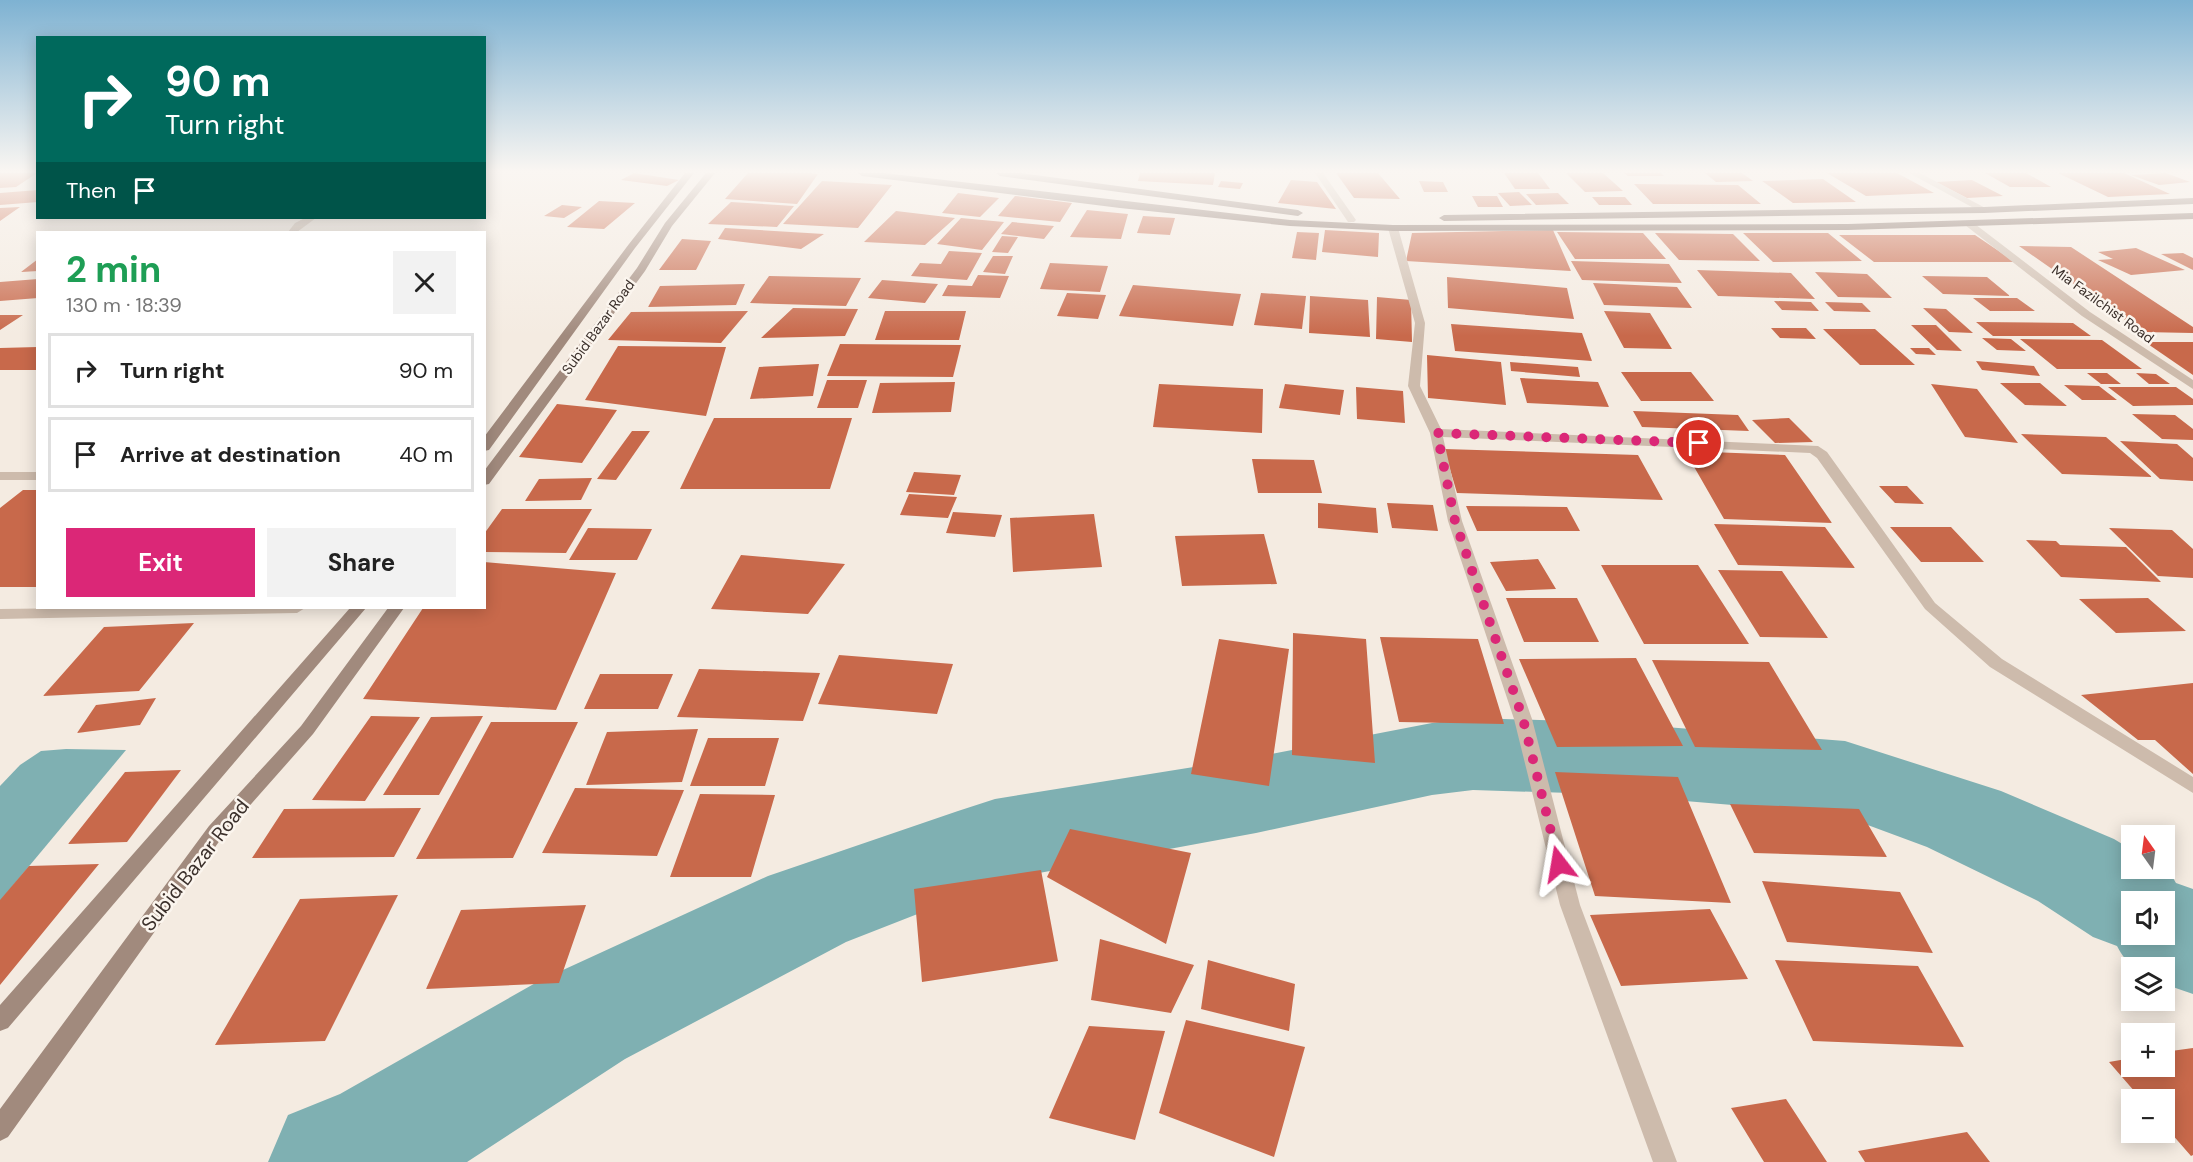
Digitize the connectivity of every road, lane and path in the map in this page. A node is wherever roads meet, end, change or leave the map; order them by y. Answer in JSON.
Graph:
{"nodes":[{"id":1,"x":647,"y":227,"type":"edge"},
{"id":2,"x":667,"y":227,"type":"edge"},
{"id":3,"x":1382,"y":227,"type":"edge"},
{"id":4,"x":1745,"y":227,"type":"edge"},
{"id":5,"x":1973,"y":227,"type":"edge"},
{"id":6,"x":1393,"y":228,"type":"junction"},
{"id":7,"x":2193,"y":385,"type":"edge"},
{"id":8,"x":1437,"y":433,"type":"junction"},
{"id":9,"x":486,"y":444,"type":"edge"},
{"id":10,"x":0,"y":476,"type":"edge"},
{"id":11,"x":36,"y":476,"type":"edge"},
{"id":12,"x":486,"y":478,"type":"edge"},
{"id":13,"x":248,"y":609,"type":"edge"},
{"id":14,"x":357,"y":609,"type":"edge"},
{"id":15,"x":395,"y":609,"type":"edge"},
{"id":16,"x":0,"y":614,"type":"edge"},
{"id":17,"x":2193,"y":786,"type":"edge"},
{"id":18,"x":0,"y":1021,"type":"edge"},
{"id":19,"x":0,"y":1129,"type":"edge"},
{"id":20,"x":1665,"y":1162,"type":"edge"}],
"edges":[{"from":1,"to":9,"type":"main road","name":"Subid Bazar Road"},
{"from":2,"to":12,"type":"main road","name":"Subid Bazar Road"},
{"from":3,"to":6,"type":"main road"},
{"from":4,"to":6,"type":"main road"},
{"from":5,"to":7,"type":"street","name":"Mia Fazilchist Road"},
{"from":6,"to":8,"type":"street"},
{"from":8,"to":17,"type":"street"},
{"from":8,"to":20,"type":"street"},
{"from":10,"to":11,"type":"street"},
{"from":13,"to":16,"type":"street"},
{"from":14,"to":18,"type":"main road"},
{"from":15,"to":19,"type":"main road","name":"Subid Bazar Road"}]}
